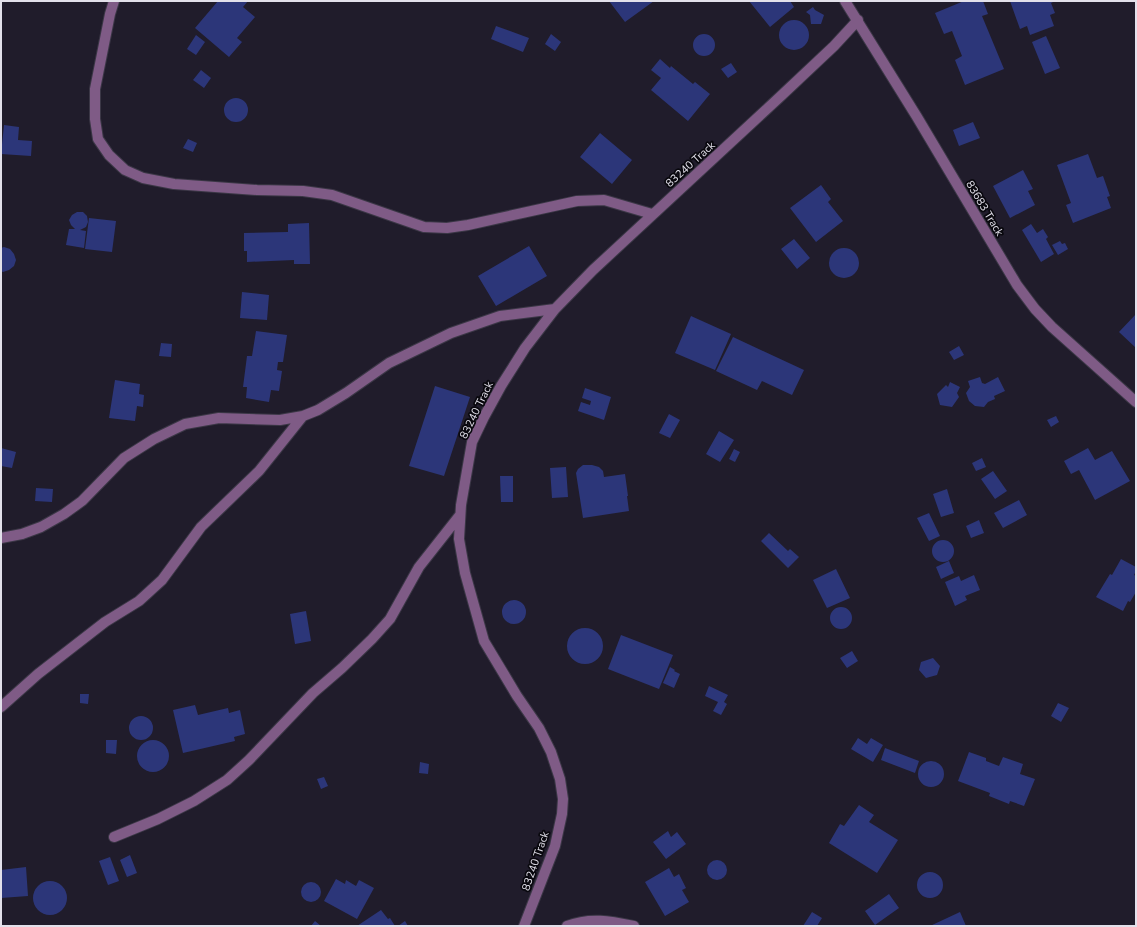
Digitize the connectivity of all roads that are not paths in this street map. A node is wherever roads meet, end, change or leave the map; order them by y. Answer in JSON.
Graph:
{"nodes":[{"id":1,"x":114,"y":1,"type":"edge"},
{"id":2,"x":846,"y":1,"type":"edge"},
{"id":3,"x":858,"y":20,"type":"junction"},
{"id":4,"x":652,"y":214,"type":"junction"},
{"id":5,"x":555,"y":309,"type":"junction"},
{"id":6,"x":1136,"y":402,"type":"edge"},
{"id":7,"x":303,"y":416,"type":"junction"},
{"id":8,"x":460,"y":515,"type":"junction"},
{"id":9,"x":1,"y":538,"type":"edge"},
{"id":10,"x":1,"y":707,"type":"edge"},
{"id":11,"x":114,"y":836,"type":"dead end"},
{"id":12,"x":524,"y":926,"type":"edge"},
{"id":13,"x":566,"y":926,"type":"edge"},
{"id":14,"x":634,"y":926,"type":"edge"}],
"edges":[{"from":1,"to":4,"type":"street"},
{"from":2,"to":3,"type":"street","name":"83683 Track"},
{"from":3,"to":4,"type":"street","name":"83240 Track"},
{"from":3,"to":6,"type":"street","name":"83683 Track"},
{"from":4,"to":5,"type":"street","name":"83240 Track"},
{"from":5,"to":7,"type":"street"},
{"from":5,"to":8,"type":"street","name":"83240 Track"},
{"from":7,"to":9,"type":"street"},
{"from":7,"to":10,"type":"street"},
{"from":8,"to":11,"type":"street"},
{"from":8,"to":12,"type":"street","name":"83240 Track"},
{"from":13,"to":14,"type":"street"}]}
